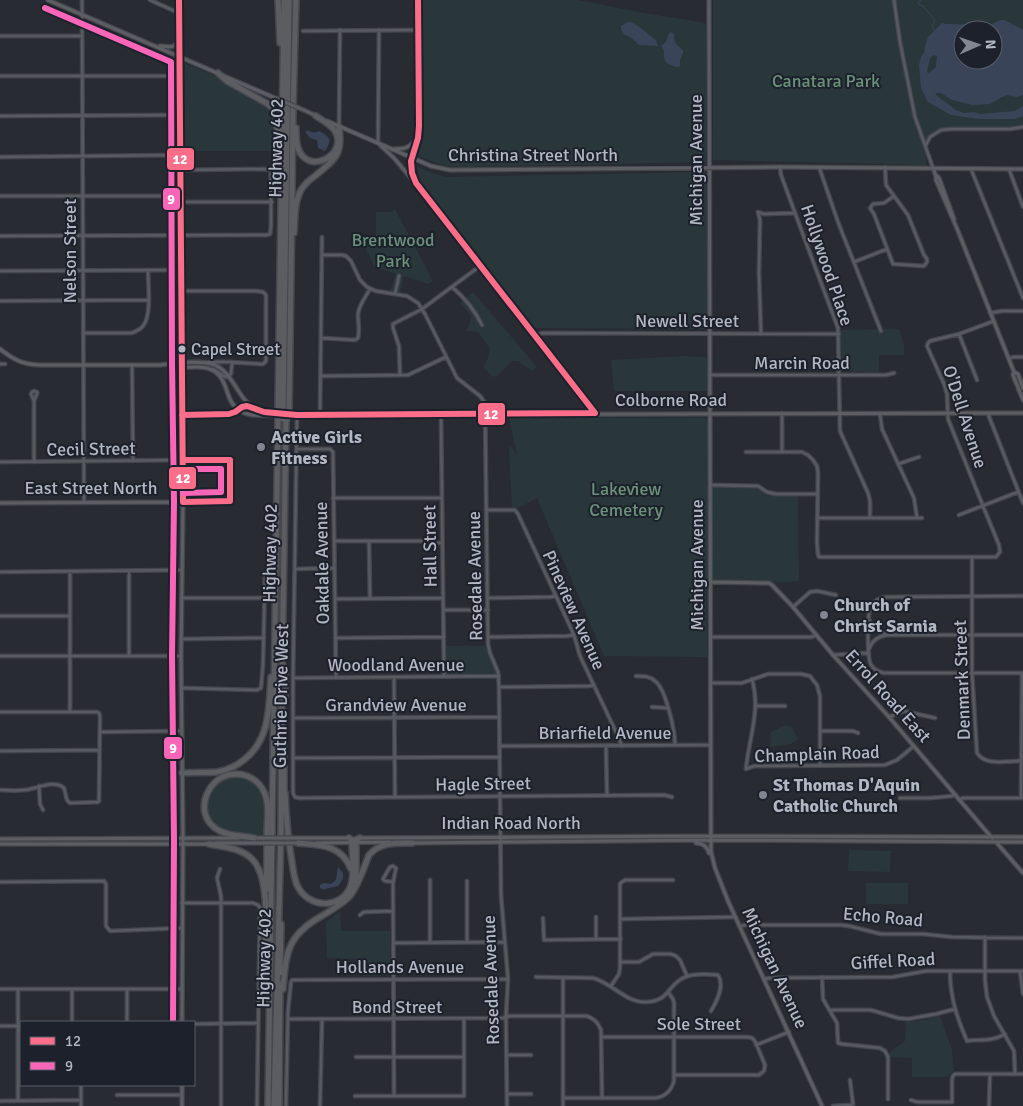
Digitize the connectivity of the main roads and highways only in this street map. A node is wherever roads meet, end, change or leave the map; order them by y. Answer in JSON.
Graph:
{"nodes":[{"id":1,"x":48,"y":0,"type":"edge"},
{"id":2,"x":179,"y":0,"type":"edge"},
{"id":3,"x":278,"y":0,"type":"edge"},
{"id":4,"x":284,"y":0,"type":"edge"},
{"id":5,"x":293,"y":0,"type":"edge"},
{"id":6,"x":418,"y":0,"type":"edge"},
{"id":7,"x":710,"y":0,"type":"edge"},
{"id":8,"x":180,"y":33,"type":"junction"},
{"id":9,"x":155,"y":45,"type":"junction"},
{"id":10,"x":180,"y":56,"type":"junction"},
{"id":11,"x":218,"y":73,"type":"junction"},
{"id":12,"x":294,"y":97,"type":"junction"},
{"id":13,"x":316,"y":116,"type":"junction"},
{"id":14,"x":282,"y":121,"type":"junction"},
{"id":15,"x":419,"y":126,"type":"junction"},
{"id":16,"x":340,"y":127,"type":"junction"},
{"id":17,"x":378,"y":143,"type":"junction"},
{"id":18,"x":392,"y":149,"type":"junction"},
{"id":19,"x":412,"y":158,"type":"junction"},
{"id":20,"x":710,"y":167,"type":"junction"},
{"id":21,"x":933,"y":168,"type":"junction"},
{"id":22,"x":1023,"y":169,"type":"edge"},
{"id":23,"x":419,"y":188,"type":"junction"},
{"id":24,"x":291,"y":274,"type":"junction"},
{"id":25,"x":280,"y":289,"type":"junction"},
{"id":26,"x":0,"y":350,"type":"edge"},
{"id":27,"x":181,"y":365,"type":"junction"},
{"id":28,"x":1014,"y":372,"type":"junction"},
{"id":29,"x":1023,"y":388,"type":"edge"},
{"id":30,"x":1023,"y":400,"type":"edge"},
{"id":31,"x":1023,"y":413,"type":"edge"},
{"id":32,"x":284,"y":414,"type":"junction"},
{"id":33,"x":594,"y":414,"type":"junction"},
{"id":34,"x":702,"y":414,"type":"junction"},
{"id":35,"x":710,"y":414,"type":"junction"},
{"id":36,"x":710,"y":423,"type":"junction"},
{"id":37,"x":183,"y":502,"type":"junction"},
{"id":38,"x":0,"y":503,"type":"edge"},
{"id":39,"x":711,"y":582,"type":"junction"},
{"id":40,"x":276,"y":589,"type":"junction"},
{"id":41,"x":182,"y":773,"type":"junction"},
{"id":42,"x":284,"y":786,"type":"junction"},
{"id":43,"x":992,"y":837,"type":"junction"},
{"id":44,"x":1023,"y":837,"type":"edge"},
{"id":45,"x":254,"y":838,"type":"junction"},
{"id":46,"x":360,"y":838,"type":"joint"},
{"id":47,"x":710,"y":838,"type":"junction"},
{"id":48,"x":0,"y":839,"type":"edge"},
{"id":49,"x":183,"y":839,"type":"junction"},
{"id":50,"x":500,"y":839,"type":"junction"},
{"id":51,"x":297,"y":840,"type":"junction"},
{"id":52,"x":352,"y":841,"type":"junction"},
{"id":53,"x":685,"y":841,"type":"junction"},
{"id":54,"x":412,"y":842,"type":"junction"},
{"id":55,"x":996,"y":842,"type":"junction"},
{"id":56,"x":1023,"y":842,"type":"edge"},
{"id":57,"x":0,"y":844,"type":"edge"},
{"id":58,"x":183,"y":844,"type":"junction"},
{"id":59,"x":210,"y":844,"type":"junction"},
{"id":60,"x":715,"y":868,"type":"junction"},
{"id":61,"x":1023,"y":873,"type":"edge"},
{"id":62,"x":352,"y":876,"type":"junction"},
{"id":63,"x":355,"y":886,"type":"junction"},
{"id":64,"x":266,"y":925,"type":"junction"},
{"id":65,"x":182,"y":1021,"type":"edge"},
{"id":66,"x":280,"y":1033,"type":"junction"},
{"id":67,"x":182,"y":1086,"type":"edge"},
{"id":68,"x":182,"y":1106,"type":"edge"},
{"id":69,"x":267,"y":1106,"type":"edge"},
{"id":70,"x":274,"y":1106,"type":"edge"},
{"id":71,"x":278,"y":1106,"type":"edge"},
{"id":72,"x":822,"y":1106,"type":"edge"}],
"edges":[{"from":1,"to":9,"type":"main road","name":"Christina Street North"},
{"from":2,"to":8,"type":"main road"},
{"from":3,"to":14,"type":"highway"},
{"from":4,"to":14,"type":"highway","name":"Highway 402"},
{"from":5,"to":12,"type":"highway"},
{"from":5,"to":32,"type":"highway","name":"Highway 402"},
{"from":6,"to":15,"type":"main road"},
{"from":7,"to":20,"type":"main road","name":"Michigan Avenue"},
{"from":8,"to":9,"type":"main road"},
{"from":8,"to":10,"type":"main road"},
{"from":9,"to":10,"type":"main road","name":"Christina Street North"},
{"from":10,"to":11,"type":"main road","name":"Christina Street North"},
{"from":10,"to":27,"type":"main road"},
{"from":11,"to":13,"type":"main road","name":"Christina Street North","bridge":true},
{"from":11,"to":25,"type":"highway"},
{"from":12,"to":13,"type":"highway"},
{"from":12,"to":24,"type":"highway"},
{"from":13,"to":16,"type":"main road","name":"Christina Street North"},
{"from":14,"to":25,"type":"highway","name":"Highway 402"},
{"from":15,"to":18,"type":"main road"},
{"from":15,"to":19,"type":"main road"},
{"from":16,"to":17,"type":"main road","name":"Christina Street North"},
{"from":16,"to":24,"type":"highway"},
{"from":17,"to":18,"type":"main road","name":"Christina Street North"},
{"from":17,"to":23,"type":"main road"},
{"from":18,"to":19,"type":"main road","name":"Christina Street North"},
{"from":19,"to":20,"type":"main road","name":"Christina Street North"},
{"from":19,"to":23,"type":"main road"},
{"from":20,"to":21,"type":"main road","name":"Christina Street North"},
{"from":20,"to":35,"type":"main road","name":"Michigan Avenue"},
{"from":21,"to":22,"type":"main road","name":"Christina Street North"},
{"from":21,"to":28,"type":"main road"},
{"from":23,"to":33,"type":"main road"},
{"from":24,"to":32,"type":"highway"},
{"from":25,"to":32,"type":"highway","name":"Highway 402"},
{"from":26,"to":27,"type":"main road"},
{"from":27,"to":32,"type":"main road","name":"Colborne Road"},
{"from":27,"to":32,"type":"main road","name":"Colborne Road"},
{"from":27,"to":37,"type":"main road"},
{"from":28,"to":29,"type":"main road"},
{"from":28,"to":30,"type":"main road"},
{"from":31,"to":35,"type":"main road","name":"Colborne Road"},
{"from":32,"to":33,"type":"main road","name":"Colborne Road"},
{"from":32,"to":40,"type":"highway","name":"Highway 402"},
{"from":32,"to":42,"type":"highway"},
{"from":32,"to":70,"type":"highway","name":"Highway 402"},
{"from":33,"to":34,"type":"main road","name":"Colborne Road"},
{"from":34,"to":35,"type":"main road","name":"Colborne Road"},
{"from":34,"to":36,"type":"main road"},
{"from":35,"to":36,"type":"main road","name":"Michigan Avenue"},
{"from":36,"to":39,"type":"main road","name":"Michigan Avenue"},
{"from":37,"to":38,"type":"main road","name":"East Street North"},
{"from":37,"to":41,"type":"main road"},
{"from":39,"to":43,"type":"main road","name":"Errol Road East"},
{"from":39,"to":47,"type":"main road","name":"Michigan Avenue"},
{"from":40,"to":41,"type":"highway"},
{"from":40,"to":69,"type":"highway","name":"Highway 402"},
{"from":41,"to":49,"type":"main road"},
{"from":42,"to":62,"type":"highway"},
{"from":42,"to":66,"type":"highway"},
{"from":43,"to":44,"type":"main road","name":"Indian Road North"},
{"from":43,"to":47,"type":"main road","name":"Indian Road North"},
{"from":43,"to":55,"type":"main road","name":"Errol Road East"},
{"from":45,"to":49,"type":"main road","name":"Indian Road North"},
{"from":45,"to":51,"type":"main road","name":"Indian Road North","bridge":true},
{"from":45,"to":64,"type":"highway"},
{"from":46,"to":50,"type":"main road","name":"Indian Road North"},
{"from":46,"to":52,"type":"highway"},
{"from":47,"to":50,"type":"main road","name":"Indian Road North"},
{"from":47,"to":53,"type":"main road","name":"Indian Road North"},
{"from":47,"to":55,"type":"main road","name":"Indian Road North"},
{"from":47,"to":60,"type":"main road","name":"Michigan Avenue"},
{"from":48,"to":49,"type":"main road","name":"Indian Road North"},
{"from":49,"to":58,"type":"main road"},
{"from":50,"to":53,"type":"main road","name":"Indian Road North"},
{"from":50,"to":54,"type":"main road","name":"Indian Road North"},
{"from":51,"to":52,"type":"main road","name":"Indian Road North"},
{"from":51,"to":59,"type":"main road","name":"Indian Road North","bridge":true},
{"from":51,"to":62,"type":"highway"},
{"from":52,"to":54,"type":"main road","name":"Indian Road North"},
{"from":52,"to":62,"type":"highway"},
{"from":52,"to":63,"type":"highway"},
{"from":53,"to":60,"type":"main road"},
{"from":54,"to":63,"type":"highway"},
{"from":55,"to":56,"type":"main road","name":"Indian Road North"},
{"from":55,"to":61,"type":"main road","name":"Errol Road East"},
{"from":57,"to":58,"type":"main road","name":"Indian Road North"},
{"from":58,"to":59,"type":"main road","name":"Indian Road North"},
{"from":58,"to":65,"type":"main road"},
{"from":59,"to":64,"type":"highway"},
{"from":60,"to":72,"type":"main road","name":"Michigan Avenue"},
{"from":63,"to":66,"type":"highway"},
{"from":64,"to":69,"type":"highway"},
{"from":66,"to":71,"type":"highway"},
{"from":67,"to":68,"type":"main road"}]}
